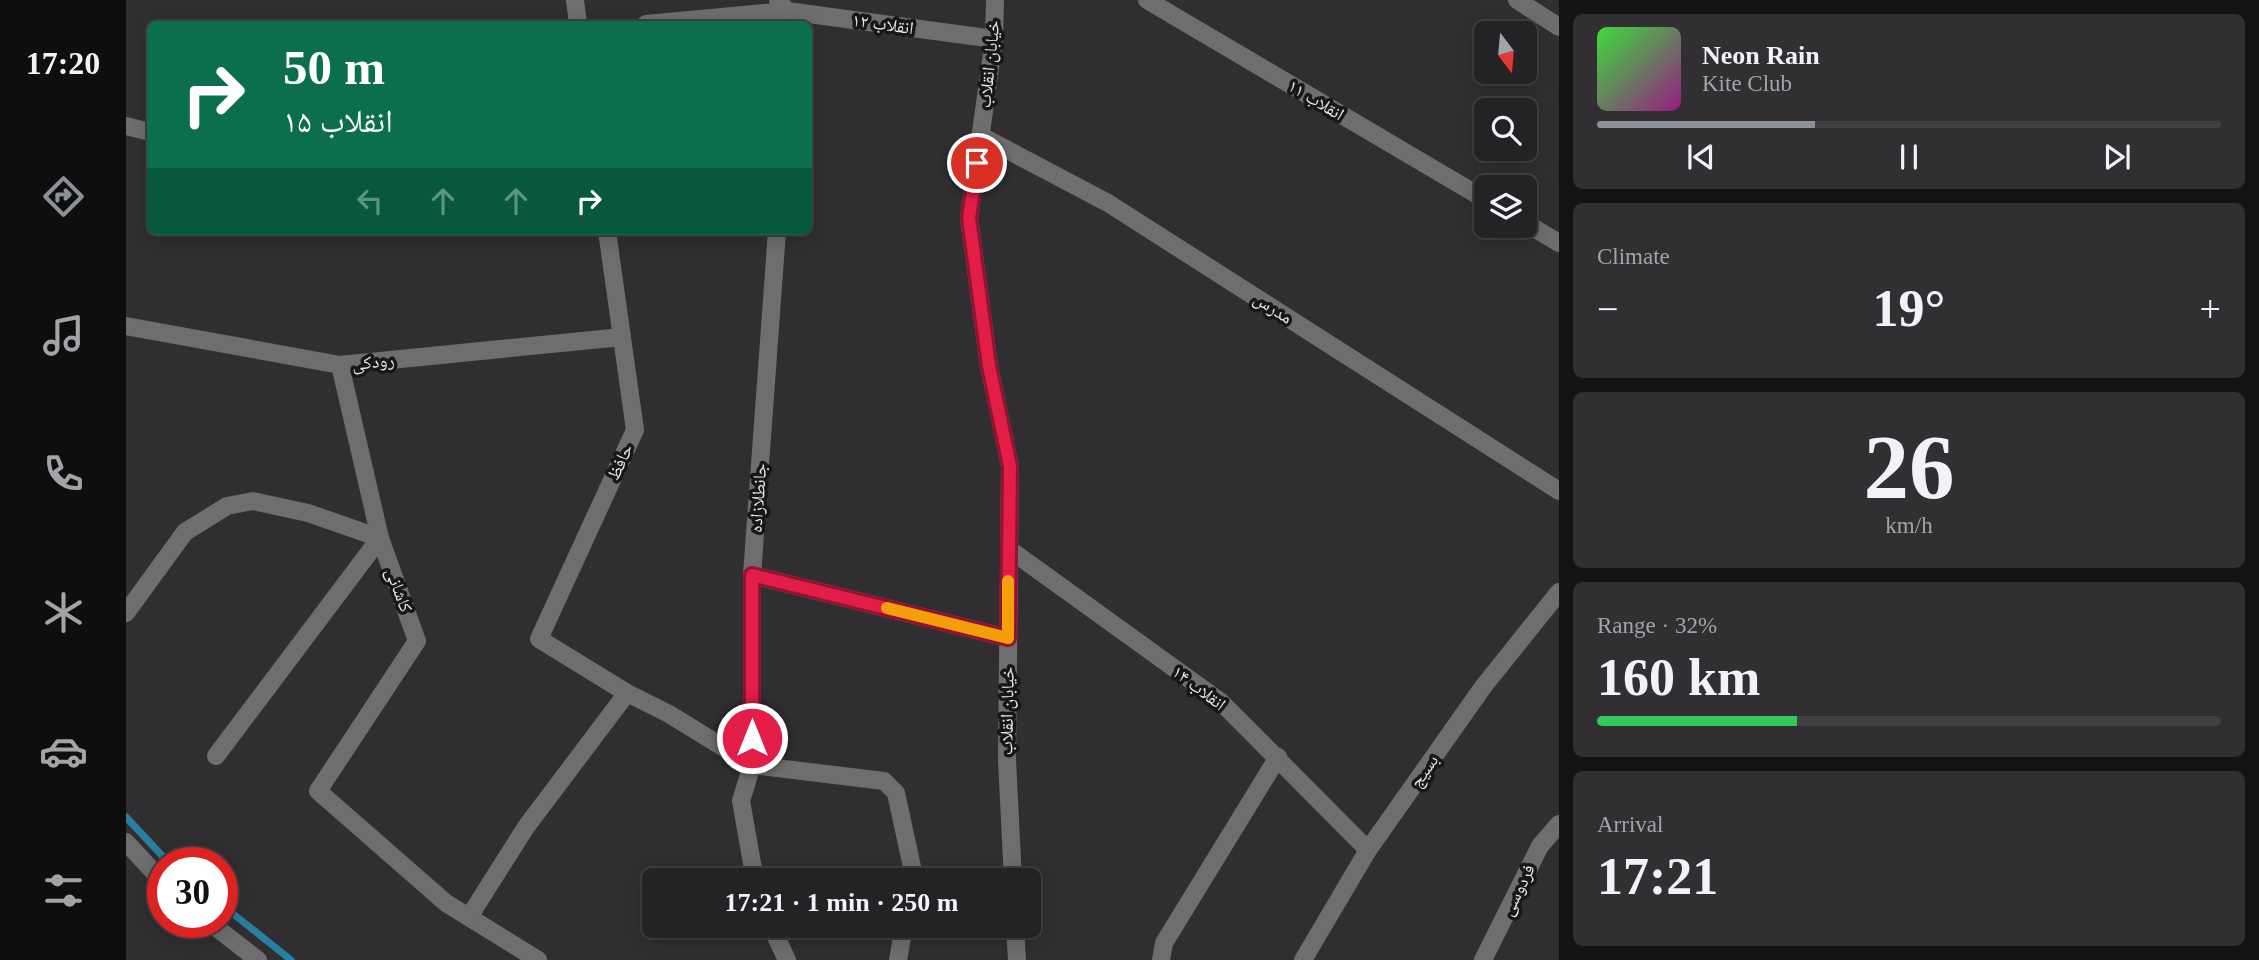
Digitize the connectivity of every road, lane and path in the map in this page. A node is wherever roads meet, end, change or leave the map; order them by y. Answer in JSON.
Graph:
{"nodes":[{"id":1,"x":575,"y":0,"type":"edge"},
{"id":2,"x":995,"y":0,"type":"edge"},
{"id":3,"x":1147,"y":0,"type":"edge"},
{"id":4,"x":1517,"y":0,"type":"edge"},
{"id":5,"x":1545,"y":8,"type":"edge"},
{"id":6,"x":785,"y":9,"type":"edge"},
{"id":7,"x":578,"y":21,"type":"edge"},
{"id":8,"x":674,"y":21,"type":"edge"},
{"id":9,"x":1559,"y":27,"type":"edge"},
{"id":10,"x":994,"y":39,"type":"junction"},
{"id":11,"x":126,"y":126,"type":"edge"},
{"id":12,"x":147,"y":131,"type":"edge"},
{"id":13,"x":981,"y":136,"type":"junction"},
{"id":14,"x":1474,"y":193,"type":"edge"},
{"id":15,"x":1537,"y":230,"type":"edge"},
{"id":16,"x":608,"y":235,"type":"edge"},
{"id":17,"x":777,"y":235,"type":"edge"},
{"id":18,"x":1559,"y":243,"type":"edge"},
{"id":19,"x":126,"y":326,"type":"edge"},
{"id":20,"x":622,"y":337,"type":"junction"},
{"id":21,"x":340,"y":365,"type":"junction"},
{"id":22,"x":1559,"y":491,"type":"edge"},
{"id":23,"x":380,"y":538,"type":"junction"},
{"id":24,"x":1009,"y":549,"type":"junction"},
{"id":25,"x":752,"y":575,"type":"junction"},
{"id":26,"x":1559,"y":592,"type":"edge"},
{"id":27,"x":126,"y":613,"type":"edge"},
{"id":28,"x":1008,"y":638,"type":"junction"},
{"id":29,"x":627,"y":693,"type":"junction"},
{"id":30,"x":216,"y":756,"type":"dead end"},
{"id":31,"x":1278,"y":757,"type":"junction"},
{"id":32,"x":752,"y":765,"type":"junction"},
{"id":33,"x":1559,"y":824,"type":"edge"},
{"id":34,"x":126,"y":842,"type":"edge"},
{"id":35,"x":1368,"y":850,"type":"junction"},
{"id":36,"x":147,"y":865,"type":"edge"},
{"id":37,"x":753,"y":868,"type":"edge"},
{"id":38,"x":912,"y":868,"type":"edge"},
{"id":39,"x":1012,"y":868,"type":"edge"},
{"id":40,"x":469,"y":917,"type":"junction"},
{"id":41,"x":230,"y":938,"type":"edge"},
{"id":42,"x":777,"y":938,"type":"edge"},
{"id":43,"x":902,"y":938,"type":"edge"},
{"id":44,"x":1016,"y":938,"type":"edge"},
{"id":45,"x":258,"y":960,"type":"edge"},
{"id":46,"x":538,"y":960,"type":"edge"},
{"id":47,"x":787,"y":960,"type":"edge"},
{"id":48,"x":898,"y":960,"type":"edge"},
{"id":49,"x":1017,"y":960,"type":"edge"},
{"id":50,"x":1161,"y":960,"type":"edge"},
{"id":51,"x":1303,"y":960,"type":"edge"},
{"id":52,"x":1483,"y":960,"type":"edge"}],
"edges":[{"from":1,"to":7,"type":"street"},
{"from":2,"to":10,"type":"street","name":"خیابان انقلاب"},
{"from":3,"to":14,"type":"street","name":"انقلاب ۱۱"},
{"from":4,"to":5,"type":"street"},
{"from":5,"to":9,"type":"street"},
{"from":6,"to":8,"type":"street","name":"انقلاب ۱۲"},
{"from":6,"to":10,"type":"street","name":"انقلاب ۱۲"},
{"from":10,"to":13,"type":"street","name":"خیابان انقلاب"},
{"from":11,"to":12,"type":"street"},
{"from":13,"to":22,"type":"street","name":"مدرس"},
{"from":13,"to":24,"type":"street","name":"خیابان انقلاب"},
{"from":15,"to":18,"type":"street"},
{"from":16,"to":20,"type":"street","name":"حافظ"},
{"from":17,"to":25,"type":"street","name":"جانطلازاده"},
{"from":19,"to":21,"type":"street","name":"رودکی"},
{"from":20,"to":21,"type":"street","name":"رودکی"},
{"from":20,"to":29,"type":"street","name":"حافظ"},
{"from":21,"to":23,"type":"street","name":"کاشانی"},
{"from":23,"to":27,"type":"street"},
{"from":23,"to":30,"type":"street"},
{"from":23,"to":40,"type":"street","name":"کاشانی"},
{"from":24,"to":28,"type":"street","name":"خیابان انقلاب"},
{"from":24,"to":31,"type":"street","name":"انقلاب ۱۴"},
{"from":25,"to":28,"type":"street"},
{"from":25,"to":32,"type":"street","name":"جانطلازاده"},
{"from":26,"to":35,"type":"street","name":"بسیج"},
{"from":28,"to":39,"type":"street","name":"خیابان انقلاب"},
{"from":29,"to":32,"type":"street"},
{"from":29,"to":40,"type":"street"},
{"from":31,"to":35,"type":"street","name":"انقلاب ۱۴"},
{"from":31,"to":50,"type":"street"},
{"from":32,"to":37,"type":"street","name":"جانطلازاده"},
{"from":32,"to":38,"type":"street"},
{"from":33,"to":52,"type":"street","name":"فردوسی"},
{"from":34,"to":36,"type":"street"},
{"from":35,"to":51,"type":"street","name":"بسیج"},
{"from":40,"to":46,"type":"street"},
{"from":41,"to":45,"type":"street"},
{"from":42,"to":47,"type":"street"},
{"from":43,"to":48,"type":"street"},
{"from":44,"to":49,"type":"street"}]}
